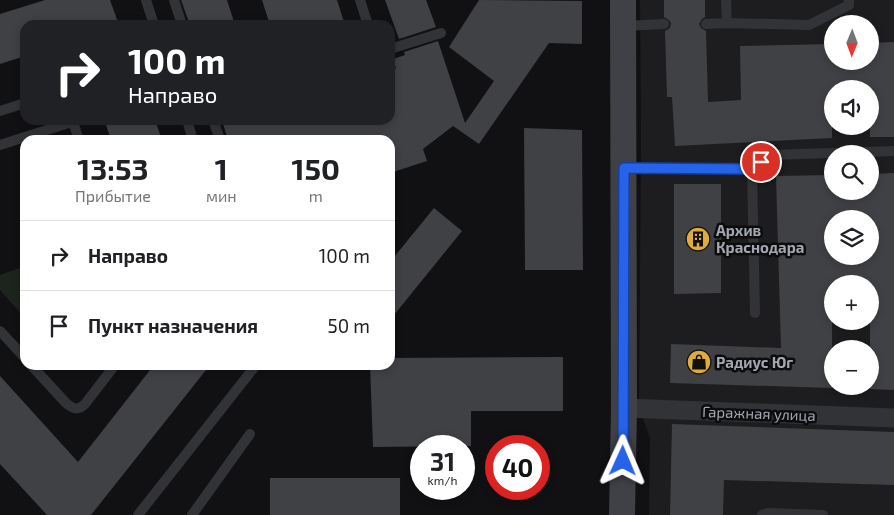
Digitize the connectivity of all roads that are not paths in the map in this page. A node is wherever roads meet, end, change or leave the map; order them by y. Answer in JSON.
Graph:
{"nodes":[{"id":1,"x":146,"y":0,"type":"edge"},
{"id":2,"x":174,"y":0,"type":"edge"},
{"id":3,"x":360,"y":0,"type":"edge"},
{"id":4,"x":623,"y":0,"type":"edge"},
{"id":5,"x":726,"y":0,"type":"edge"},
{"id":6,"x":849,"y":0,"type":"edge"},
{"id":7,"x":152,"y":20,"type":"edge"},
{"id":8,"x":180,"y":20,"type":"edge"},
{"id":9,"x":366,"y":20,"type":"edge"},
{"id":10,"x":727,"y":23,"type":"junction"},
{"id":11,"x":664,"y":24,"type":"dead end"},
{"id":12,"x":706,"y":24,"type":"dead end"},
{"id":13,"x":623,"y":26,"type":"junction"},
{"id":14,"x":441,"y":33,"type":"dead end"},
{"id":15,"x":395,"y":48,"type":"edge"},
{"id":16,"x":20,"y":105,"type":"edge"},
{"id":17,"x":0,"y":111,"type":"edge"},
{"id":18,"x":62,"y":125,"type":"edge"},
{"id":19,"x":31,"y":135,"type":"edge"},
{"id":20,"x":20,"y":139,"type":"edge"},
{"id":21,"x":0,"y":145,"type":"edge"},
{"id":22,"x":894,"y":151,"type":"edge"},
{"id":23,"x":624,"y":168,"type":"junction"},
{"id":24,"x":752,"y":169,"type":"junction"},
{"id":25,"x":755,"y":313,"type":"dead end"},
{"id":26,"x":0,"y":331,"type":"edge"},
{"id":27,"x":20,"y":353,"type":"edge"},
{"id":28,"x":36,"y":370,"type":"edge"},
{"id":29,"x":111,"y":370,"type":"edge"},
{"id":30,"x":252,"y":370,"type":"edge"},
{"id":31,"x":624,"y":408,"type":"junction"},
{"id":32,"x":894,"y":418,"type":"edge"},
{"id":33,"x":250,"y":434,"type":"dead end"},
{"id":34,"x":138,"y":515,"type":"edge"},
{"id":35,"x":192,"y":515,"type":"edge"},
{"id":36,"x":622,"y":515,"type":"edge"},
{"id":37,"x":762,"y":515,"type":"edge"},
{"id":38,"x":823,"y":515,"type":"edge"}],
"edges":[{"from":1,"to":7,"type":"lane"},
{"from":2,"to":8,"type":"lane"},
{"from":3,"to":9,"type":"lane"},
{"from":4,"to":13,"type":"street"},
{"from":5,"to":10,"type":"lane"},
{"from":6,"to":10,"type":"lane"},
{"from":10,"to":12,"type":"lane"},
{"from":11,"to":13,"type":"lane"},
{"from":13,"to":23,"type":"street"},
{"from":14,"to":15,"type":"lane"},
{"from":16,"to":17,"type":"lane"},
{"from":18,"to":19,"type":"lane"},
{"from":20,"to":21,"type":"lane"},
{"from":22,"to":24,"type":"lane"},
{"from":23,"to":24,"type":"lane"},
{"from":23,"to":31,"type":"street"},
{"from":24,"to":25,"type":"lane"},
{"from":26,"to":27,"type":"lane"},
{"from":28,"to":29,"type":"lane"},
{"from":30,"to":34,"type":"lane"},
{"from":31,"to":32,"type":"street","name":"Гаражная улица"},
{"from":31,"to":36,"type":"street"},
{"from":33,"to":35,"type":"lane"},
{"from":37,"to":38,"type":"lane"}]}
